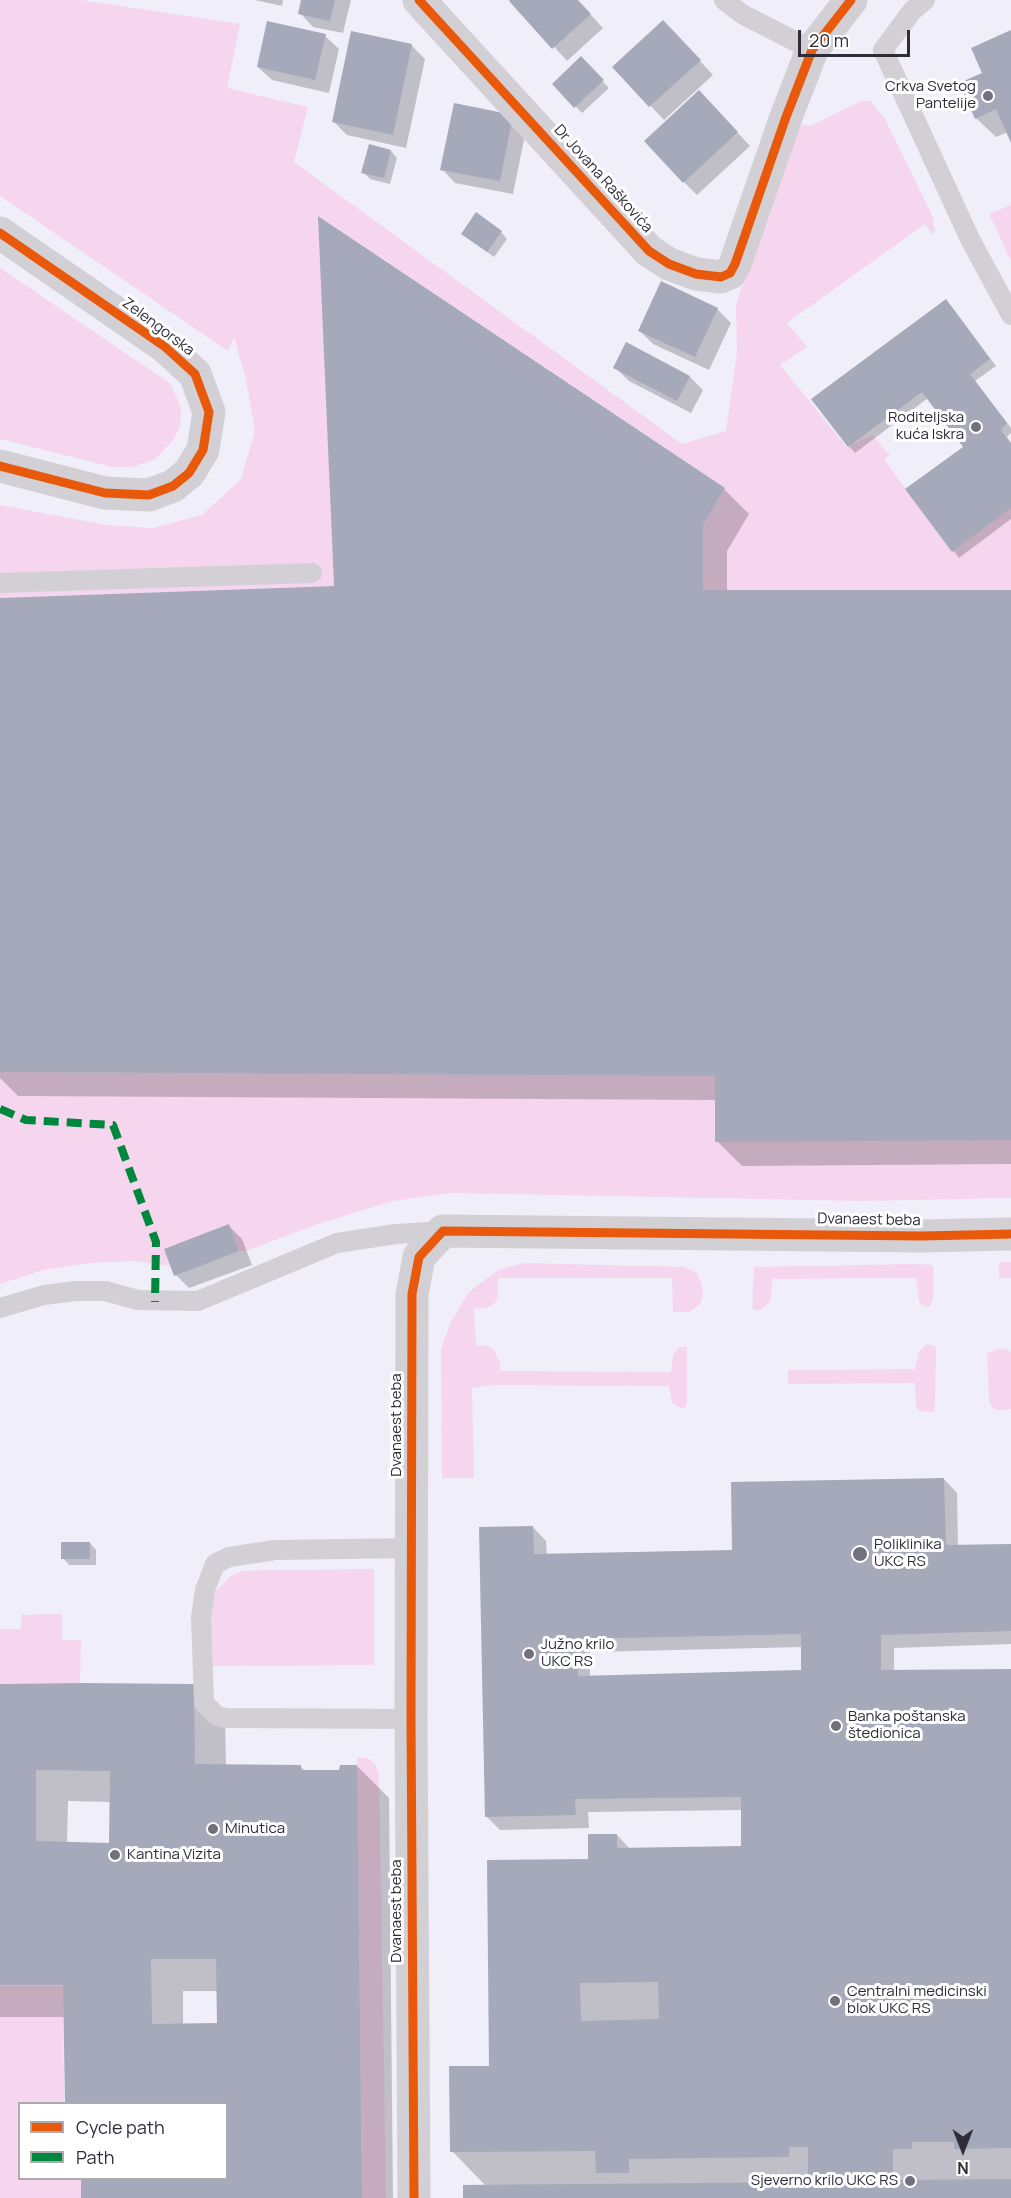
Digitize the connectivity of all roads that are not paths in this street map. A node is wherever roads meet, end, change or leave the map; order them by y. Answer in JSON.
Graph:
{"nodes":[{"id":1,"x":419,"y":0,"type":"edge"},
{"id":2,"x":724,"y":0,"type":"edge"},
{"id":3,"x":851,"y":0,"type":"edge"},
{"id":4,"x":925,"y":0,"type":"edge"},
{"id":5,"x":812,"y":50,"type":"junction"},
{"id":6,"x":0,"y":233,"type":"edge"},
{"id":7,"x":1011,"y":315,"type":"edge"},
{"id":8,"x":0,"y":466,"type":"edge"},
{"id":9,"x":312,"y":573,"type":"dead end"},
{"id":10,"x":0,"y":583,"type":"edge"},
{"id":11,"x":443,"y":1231,"type":"junction"},
{"id":12,"x":1011,"y":1234,"type":"edge"},
{"id":13,"x":0,"y":1308,"type":"edge"},
{"id":14,"x":412,"y":1548,"type":"junction"},
{"id":15,"x":411,"y":1719,"type":"junction"},
{"id":16,"x":414,"y":2198,"type":"edge"}],
"edges":[{"from":1,"to":5,"type":"street","name":"Dr Jovana Raškovića"},
{"from":2,"to":5,"type":"lane"},
{"from":3,"to":5,"type":"street","name":"Dr Jovana Raškovića"},
{"from":4,"to":7,"type":"lane"},
{"from":6,"to":8,"type":"street","name":"Zelengorska"},
{"from":9,"to":10,"type":"lane"},
{"from":11,"to":12,"type":"street","name":"Dvanaest beba"},
{"from":11,"to":13,"type":"lane"},
{"from":11,"to":14,"type":"street","name":"Dvanaest beba"},
{"from":14,"to":15,"type":"street","name":"Dvanaest beba"},
{"from":14,"to":15,"type":"lane"},
{"from":15,"to":16,"type":"street","name":"Dvanaest beba"}]}
